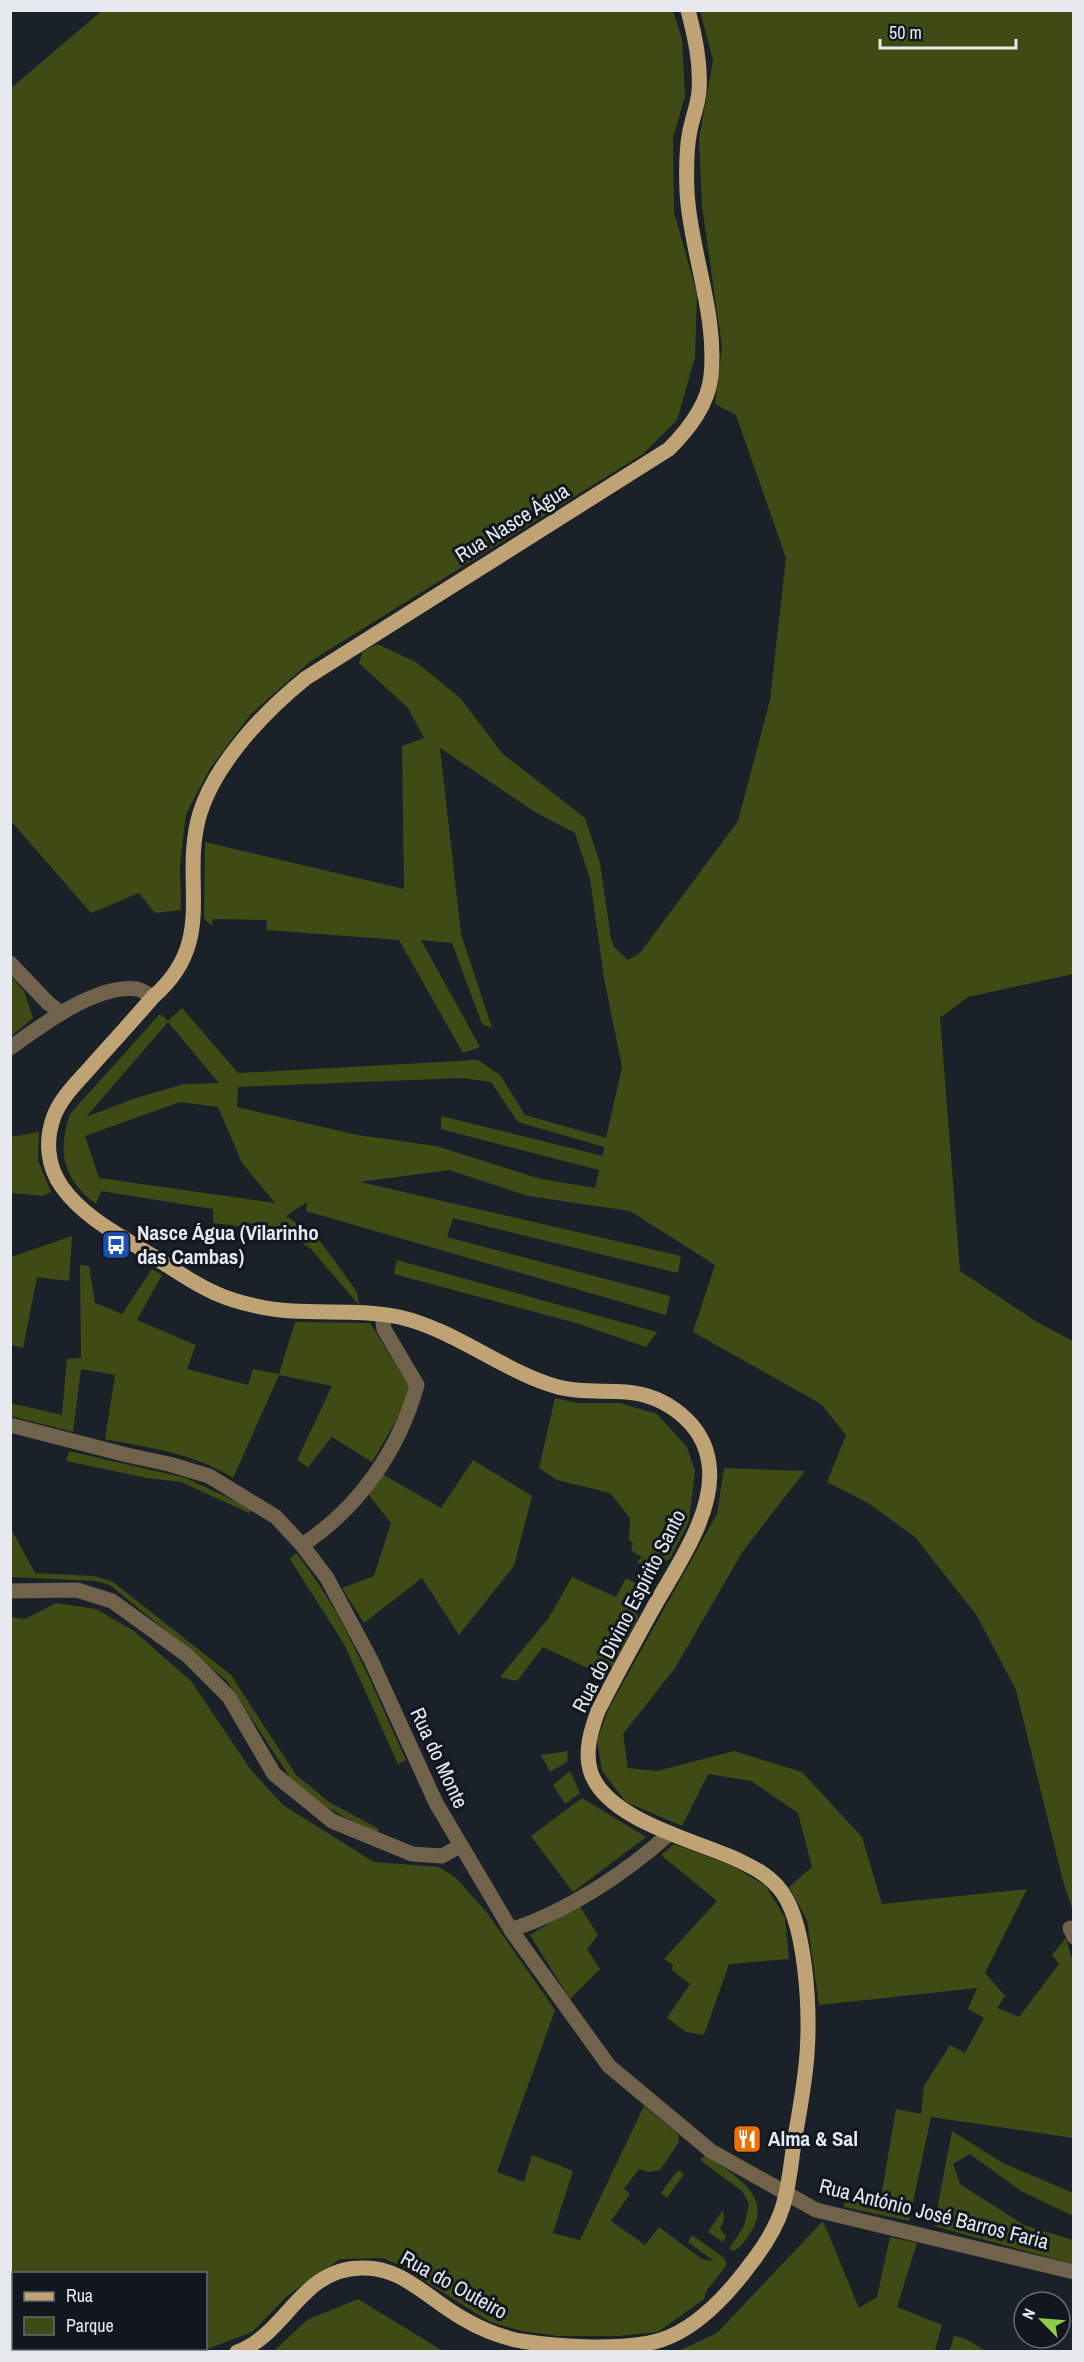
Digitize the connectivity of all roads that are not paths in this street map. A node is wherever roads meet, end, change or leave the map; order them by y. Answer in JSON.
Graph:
{"nodes":[{"id":1,"x":688,"y":10,"type":"edge"},
{"id":2,"x":10,"y":963,"type":"edge"},
{"id":3,"x":153,"y":997,"type":"junction"},
{"id":4,"x":61,"y":1013,"type":"junction"},
{"id":5,"x":10,"y":1048,"type":"edge"},
{"id":6,"x":382,"y":1315,"type":"junction"},
{"id":7,"x":10,"y":1425,"type":"edge"},
{"id":8,"x":302,"y":1545,"type":"junction"},
{"id":9,"x":10,"y":1591,"type":"edge"},
{"id":10,"x":670,"y":1833,"type":"junction"},
{"id":11,"x":460,"y":1846,"type":"junction"},
{"id":12,"x":512,"y":1930,"type":"junction"},
{"id":13,"x":786,"y":2193,"type":"junction"},
{"id":14,"x":1074,"y":2272,"type":"edge"},
{"id":15,"x":237,"y":2352,"type":"edge"}],
"edges":[{"from":1,"to":3,"type":"main road","name":"Rua Nasce Água"},
{"from":2,"to":4,"type":"street"},
{"from":3,"to":4,"type":"street"},
{"from":3,"to":6,"type":"main road","name":"Rua do Divino Espírito Santo"},
{"from":4,"to":5,"type":"street"},
{"from":6,"to":8,"type":"street"},
{"from":6,"to":10,"type":"main road","name":"Rua do Divino Espírito Santo"},
{"from":7,"to":8,"type":"street","name":"Rua do Monte"},
{"from":8,"to":11,"type":"street","name":"Rua do Monte"},
{"from":9,"to":11,"type":"street"},
{"from":10,"to":12,"type":"street"},
{"from":10,"to":13,"type":"main road","name":"Rua do Divino Espírito Santo"},
{"from":11,"to":12,"type":"street","name":"Rua do Monte"},
{"from":12,"to":13,"type":"street","name":"Rua do Monte"},
{"from":13,"to":14,"type":"street","name":"Rua António José Barros Faria"},
{"from":13,"to":15,"type":"main road","name":"Rua do Outeiro"}]}
